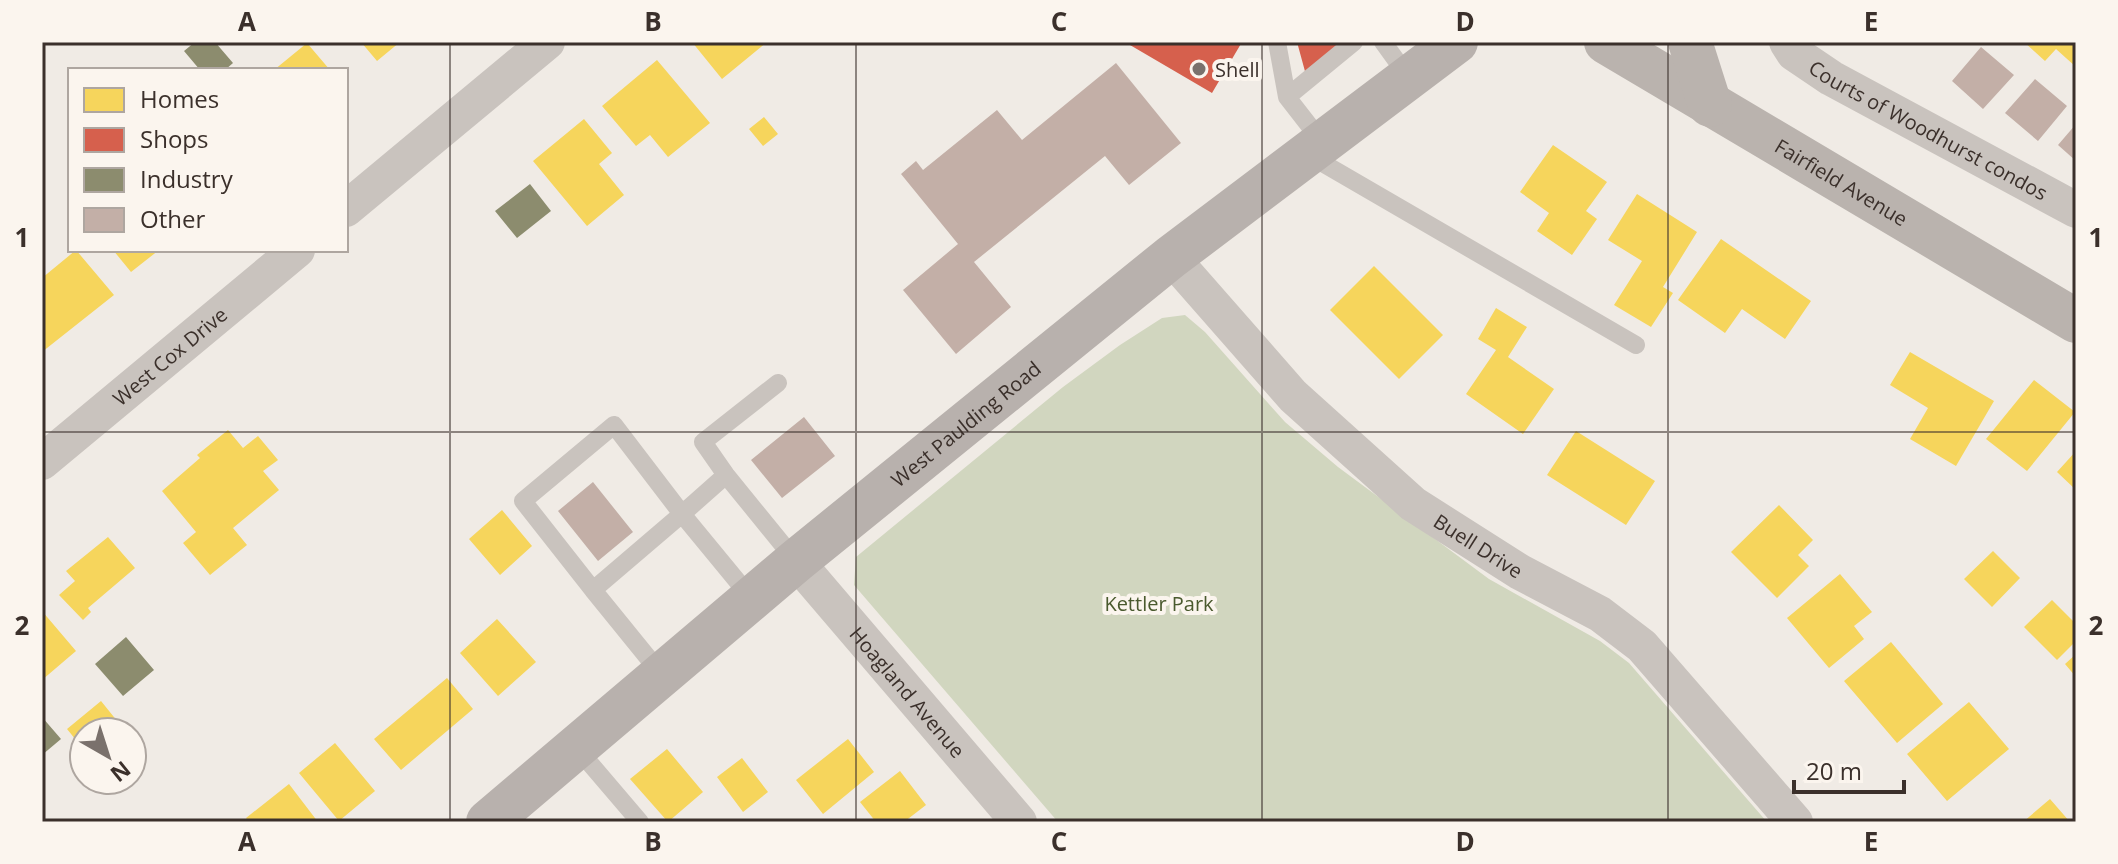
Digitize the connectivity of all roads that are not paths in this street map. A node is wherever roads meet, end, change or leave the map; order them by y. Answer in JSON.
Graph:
{"nodes":[{"id":1,"x":547,"y":42,"type":"edge"},
{"id":2,"x":1277,"y":42,"type":"edge"},
{"id":3,"x":1354,"y":42,"type":"edge"},
{"id":4,"x":1383,"y":42,"type":"edge"},
{"id":5,"x":1456,"y":42,"type":"edge"},
{"id":6,"x":1606,"y":42,"type":"edge"},
{"id":7,"x":1690,"y":42,"type":"edge"},
{"id":8,"x":1787,"y":42,"type":"edge"},
{"id":9,"x":1409,"y":78,"type":"junction"},
{"id":10,"x":1287,"y":97,"type":"junction"},
{"id":11,"x":1710,"y":105,"type":"junction"},
{"id":12,"x":1315,"y":149,"type":"junction"},
{"id":13,"x":348,"y":207,"type":"edge"},
{"id":14,"x":2076,"y":210,"type":"edge"},
{"id":15,"x":295,"y":252,"type":"edge"},
{"id":16,"x":1171,"y":257,"type":"junction"},
{"id":17,"x":2076,"y":321,"type":"edge"},
{"id":18,"x":1636,"y":345,"type":"dead end"},
{"id":19,"x":778,"y":383,"type":"dead end"},
{"id":20,"x":42,"y":462,"type":"edge"},
{"id":21,"x":726,"y":475,"type":"junction"},
{"id":22,"x":682,"y":514,"type":"junction"},
{"id":23,"x":796,"y":561,"type":"junction"},
{"id":24,"x":593,"y":590,"type":"junction"},
{"id":25,"x":752,"y":599,"type":"junction"},
{"id":26,"x":662,"y":675,"type":"junction"},
{"id":27,"x":576,"y":747,"type":"junction"},
{"id":28,"x":488,"y":822,"type":"edge"},
{"id":29,"x":640,"y":822,"type":"edge"},
{"id":30,"x":1019,"y":822,"type":"edge"},
{"id":31,"x":1795,"y":822,"type":"edge"}],
"edges":[{"from":1,"to":13,"type":"street"},
{"from":2,"to":10,"type":"lane"},
{"from":3,"to":10,"type":"lane"},
{"from":4,"to":9,"type":"lane"},
{"from":5,"to":9,"type":"main road","name":"West Paulding Road"},
{"from":6,"to":11,"type":"main road","name":"Fairfield Avenue"},
{"from":7,"to":11,"type":"main road"},
{"from":8,"to":14,"type":"street","name":"Courts of Woodhurst condos"},
{"from":9,"to":12,"type":"main road","name":"West Paulding Road"},
{"from":10,"to":12,"type":"lane"},
{"from":11,"to":17,"type":"main road","name":"Fairfield Avenue"},
{"from":12,"to":16,"type":"main road","name":"West Paulding Road"},
{"from":12,"to":18,"type":"lane"},
{"from":15,"to":20,"type":"street","name":"West Cox Drive"},
{"from":16,"to":23,"type":"main road","name":"West Paulding Road"},
{"from":16,"to":31,"type":"street","name":"Buell Drive"},
{"from":19,"to":21,"type":"lane"},
{"from":21,"to":22,"type":"lane"},
{"from":21,"to":23,"type":"lane"},
{"from":22,"to":24,"type":"lane"},
{"from":22,"to":24,"type":"lane"},
{"from":22,"to":25,"type":"lane"},
{"from":23,"to":25,"type":"main road","name":"West Paulding Road"},
{"from":23,"to":30,"type":"street","name":"Hoagland Avenue"},
{"from":24,"to":26,"type":"lane"},
{"from":25,"to":26,"type":"main road","name":"West Paulding Road"},
{"from":26,"to":27,"type":"main road","name":"West Paulding Road"},
{"from":27,"to":28,"type":"main road","name":"West Paulding Road"},
{"from":27,"to":29,"type":"lane"}]}
